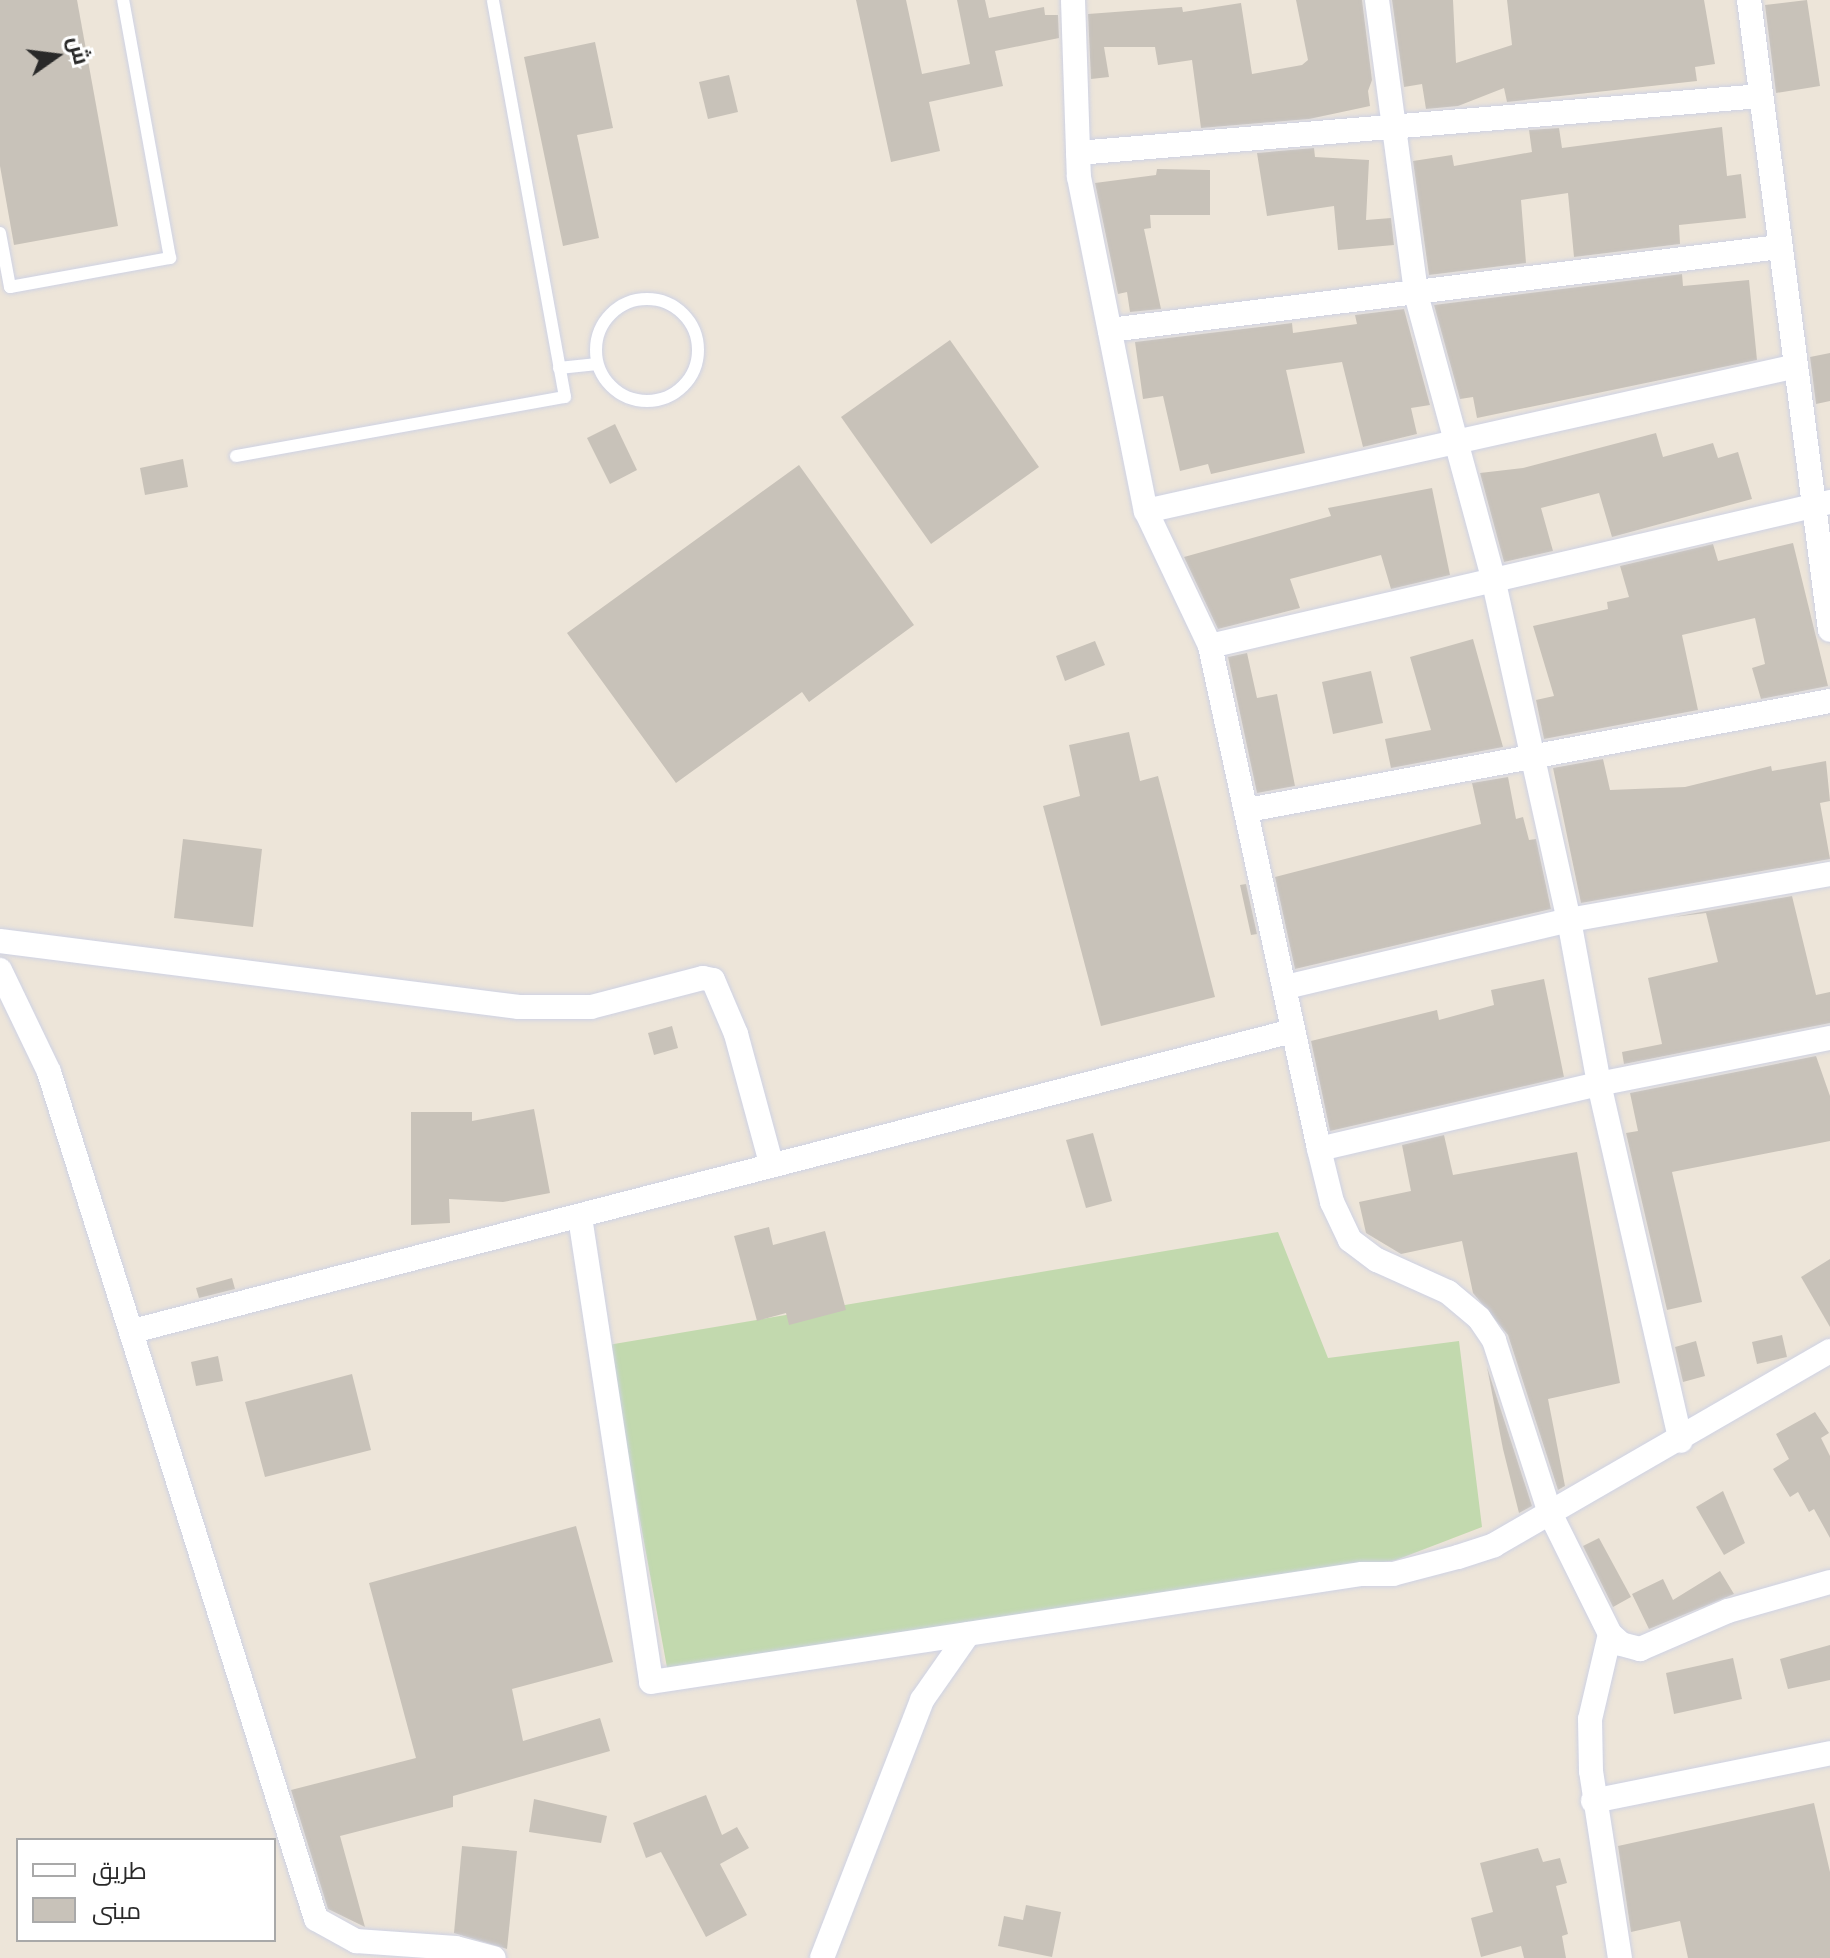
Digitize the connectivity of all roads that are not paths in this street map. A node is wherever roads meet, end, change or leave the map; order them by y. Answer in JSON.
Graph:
{"nodes":[{"id":1,"x":123,"y":0,"type":"edge"},
{"id":2,"x":493,"y":0,"type":"edge"},
{"id":3,"x":1073,"y":0,"type":"edge"},
{"id":4,"x":1377,"y":0,"type":"edge"},
{"id":5,"x":1749,"y":0,"type":"edge"},
{"id":6,"x":1761,"y":96,"type":"junction"},
{"id":7,"x":1394,"y":128,"type":"junction"},
{"id":8,"x":1078,"y":153,"type":"junction"},
{"id":9,"x":0,"y":233,"type":"edge"},
{"id":10,"x":1779,"y":247,"type":"junction"},
{"id":11,"x":1416,"y":294,"type":"junction"},
{"id":12,"x":1110,"y":330,"type":"junction"},
{"id":13,"x":595,"y":364,"type":"junction"},
{"id":14,"x":1792,"y":367,"type":"junction"},
{"id":15,"x":559,"y":368,"type":"junction"},
{"id":16,"x":1455,"y":442,"type":"junction"},
{"id":17,"x":236,"y":456,"type":"dead end"},
{"id":18,"x":1821,"y":504,"type":"edge"},
{"id":19,"x":1146,"y":511,"type":"junction"},
{"id":20,"x":1493,"y":578,"type":"junction"},
{"id":21,"x":1830,"y":630,"type":"edge"},
{"id":22,"x":1210,"y":646,"type":"junction"},
{"id":23,"x":1830,"y":701,"type":"edge"},
{"id":24,"x":1534,"y":758,"type":"junction"},
{"id":25,"x":1248,"y":810,"type":"junction"},
{"id":26,"x":1830,"y":874,"type":"edge"},
{"id":27,"x":1569,"y":920,"type":"junction"},
{"id":28,"x":0,"y":941,"type":"edge"},
{"id":29,"x":0,"y":970,"type":"edge"},
{"id":30,"x":1286,"y":987,"type":"junction"},
{"id":31,"x":1292,"y":1031,"type":"junction"},
{"id":32,"x":1830,"y":1038,"type":"edge"},
{"id":33,"x":1599,"y":1084,"type":"junction"},
{"id":34,"x":1319,"y":1149,"type":"junction"},
{"id":35,"x":771,"y":1163,"type":"junction"},
{"id":36,"x":580,"y":1217,"type":"junction"},
{"id":37,"x":133,"y":1331,"type":"junction"},
{"id":38,"x":1830,"y":1351,"type":"edge"},
{"id":39,"x":1681,"y":1441,"type":"junction"},
{"id":40,"x":1550,"y":1513,"type":"junction"},
{"id":41,"x":1830,"y":1582,"type":"edge"},
{"id":42,"x":968,"y":1634,"type":"junction"},
{"id":43,"x":1610,"y":1634,"type":"junction"},
{"id":44,"x":1830,"y":1753,"type":"edge"},
{"id":45,"x":1593,"y":1801,"type":"junction"},
{"id":46,"x":494,"y":1958,"type":"edge"},
{"id":47,"x":822,"y":1958,"type":"edge"},
{"id":48,"x":1620,"y":1958,"type":"edge"}],
"edges":[{"from":1,"to":9,"type":"lane"},
{"from":2,"to":15,"type":"lane"},
{"from":3,"to":8,"type":"street"},
{"from":4,"to":7,"type":"street"},
{"from":5,"to":6,"type":"street"},
{"from":6,"to":7,"type":"street"},
{"from":6,"to":10,"type":"street"},
{"from":7,"to":8,"type":"street"},
{"from":7,"to":11,"type":"street"},
{"from":8,"to":12,"type":"street"},
{"from":10,"to":11,"type":"street"},
{"from":10,"to":14,"type":"street"},
{"from":11,"to":12,"type":"street"},
{"from":11,"to":16,"type":"street"},
{"from":12,"to":19,"type":"street"},
{"from":13,"to":13,"type":"lane"},
{"from":13,"to":15,"type":"lane"},
{"from":14,"to":16,"type":"street"},
{"from":14,"to":18,"type":"street"},
{"from":15,"to":17,"type":"lane"},
{"from":16,"to":19,"type":"street"},
{"from":16,"to":20,"type":"street"},
{"from":18,"to":20,"type":"street"},
{"from":18,"to":21,"type":"street"},
{"from":19,"to":22,"type":"street"},
{"from":20,"to":22,"type":"street"},
{"from":20,"to":24,"type":"street"},
{"from":22,"to":25,"type":"street"},
{"from":23,"to":24,"type":"street"},
{"from":24,"to":25,"type":"street"},
{"from":24,"to":27,"type":"street"},
{"from":25,"to":30,"type":"street"},
{"from":26,"to":27,"type":"street"},
{"from":27,"to":30,"type":"street"},
{"from":27,"to":33,"type":"street"},
{"from":28,"to":35,"type":"street"},
{"from":29,"to":37,"type":"street"},
{"from":30,"to":31,"type":"street"},
{"from":31,"to":34,"type":"street"},
{"from":31,"to":35,"type":"street"},
{"from":32,"to":33,"type":"street"},
{"from":33,"to":34,"type":"street"},
{"from":33,"to":39,"type":"street"},
{"from":34,"to":40,"type":"street"},
{"from":35,"to":36,"type":"street"},
{"from":36,"to":37,"type":"street"},
{"from":36,"to":42,"type":"street"},
{"from":37,"to":46,"type":"street"},
{"from":38,"to":39,"type":"street"},
{"from":39,"to":40,"type":"street"},
{"from":40,"to":42,"type":"street"},
{"from":40,"to":43,"type":"street"},
{"from":41,"to":43,"type":"street"},
{"from":42,"to":47,"type":"street"},
{"from":43,"to":45,"type":"street"},
{"from":44,"to":45,"type":"street"},
{"from":45,"to":48,"type":"street"}]}
